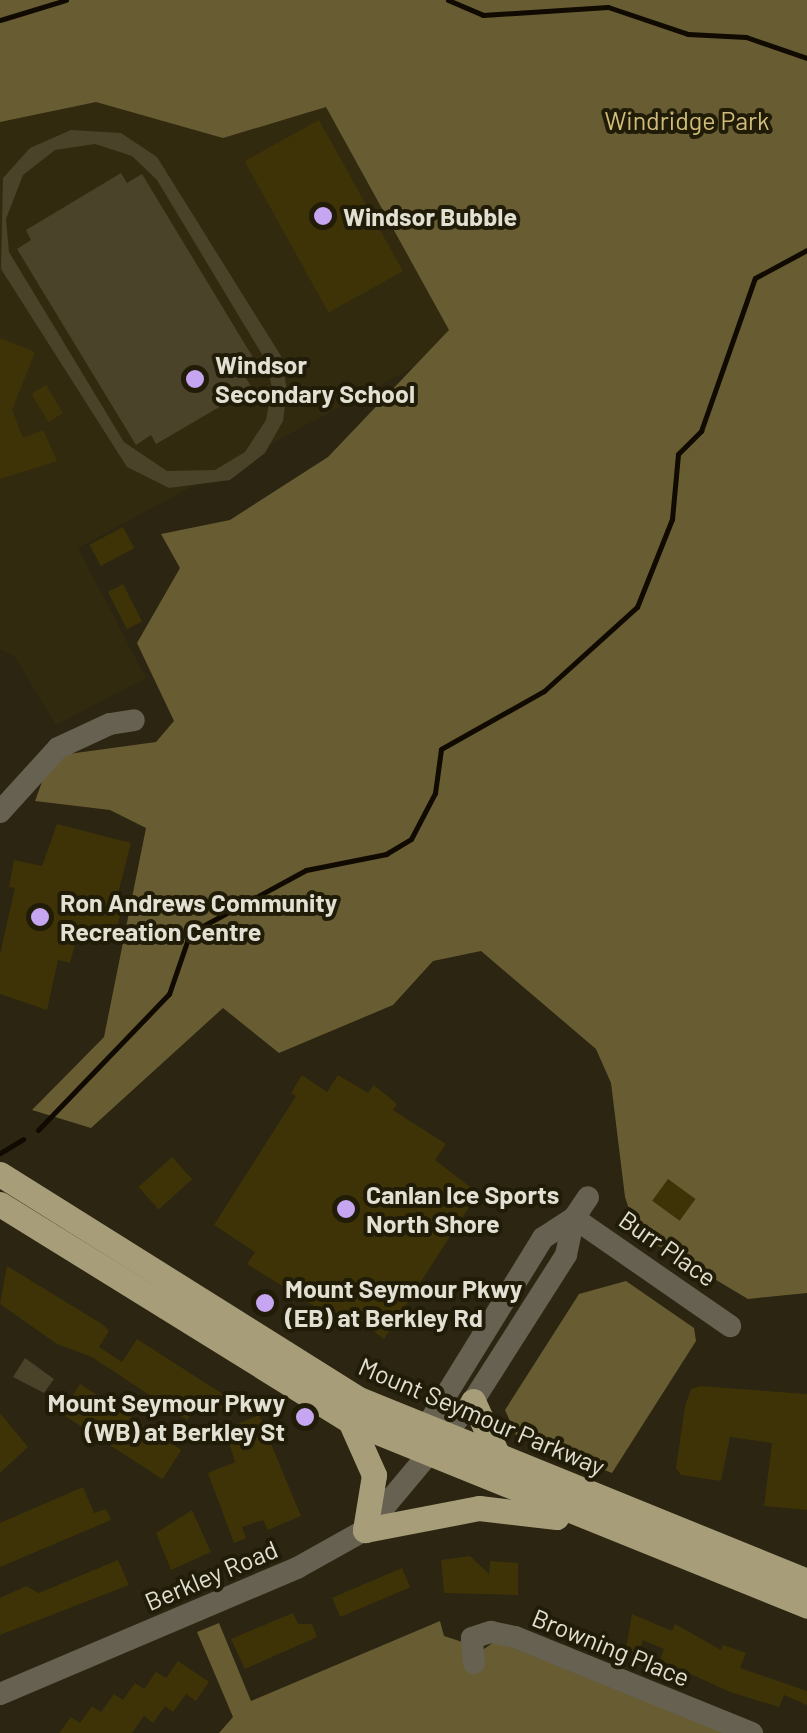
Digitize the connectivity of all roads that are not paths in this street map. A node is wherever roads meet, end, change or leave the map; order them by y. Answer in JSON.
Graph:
{"nodes":[{"id":1,"x":134,"y":720,"type":"dead end"},
{"id":2,"x":0,"y":812,"type":"edge"},
{"id":3,"x":0,"y":1174,"type":"edge"},
{"id":4,"x":588,"y":1196,"type":"dead end"},
{"id":5,"x":0,"y":1204,"type":"edge"},
{"id":6,"x":574,"y":1218,"type":"junction"},
{"id":7,"x":730,"y":1326,"type":"dead end"},
{"id":8,"x":473,"y":1400,"type":"junction"},
{"id":9,"x":350,"y":1421,"type":"junction"},
{"id":10,"x":426,"y":1447,"type":"junction"},
{"id":11,"x":499,"y":1458,"type":"junction"},
{"id":12,"x":602,"y":1525,"type":"junction"},
{"id":13,"x":364,"y":1530,"type":"junction"},
{"id":14,"x":807,"y":1581,"type":"edge"},
{"id":15,"x":807,"y":1606,"type":"edge"},
{"id":16,"x":474,"y":1663,"type":"dead end"},
{"id":17,"x":0,"y":1694,"type":"edge"},
{"id":18,"x":752,"y":1733,"type":"edge"}],
"edges":[{"from":1,"to":2,"type":"street"},
{"from":3,"to":10,"type":"main road","name":"Mount Seymour Parkway"},
{"from":4,"to":6,"type":"street","name":"Berkley Road"},
{"from":5,"to":9,"type":"main road","name":"Mount Seymour Parkway"},
{"from":6,"to":7,"type":"street","name":"Burr Place"},
{"from":6,"to":8,"type":"street","name":"Berkley Road"},
{"from":6,"to":10,"type":"street","name":"Berkley Road"},
{"from":8,"to":10,"type":"street","name":"Berkley Road"},
{"from":8,"to":11,"type":"main road"},
{"from":9,"to":10,"type":"main road","name":"Mount Seymour Parkway"},
{"from":9,"to":13,"type":"main road"},
{"from":10,"to":11,"type":"main road","name":"Mount Seymour Parkway"},
{"from":10,"to":12,"type":"main road","name":"Mount Seymour Parkway"},
{"from":10,"to":13,"type":"street","name":"Berkley Road"},
{"from":11,"to":14,"type":"main road","name":"Mount Seymour Parkway"},
{"from":12,"to":13,"type":"main road"},
{"from":12,"to":15,"type":"main road","name":"Mount Seymour Parkway"},
{"from":13,"to":17,"type":"street","name":"Berkley Road"},
{"from":16,"to":18,"type":"street","name":"Browning Place"}]}
